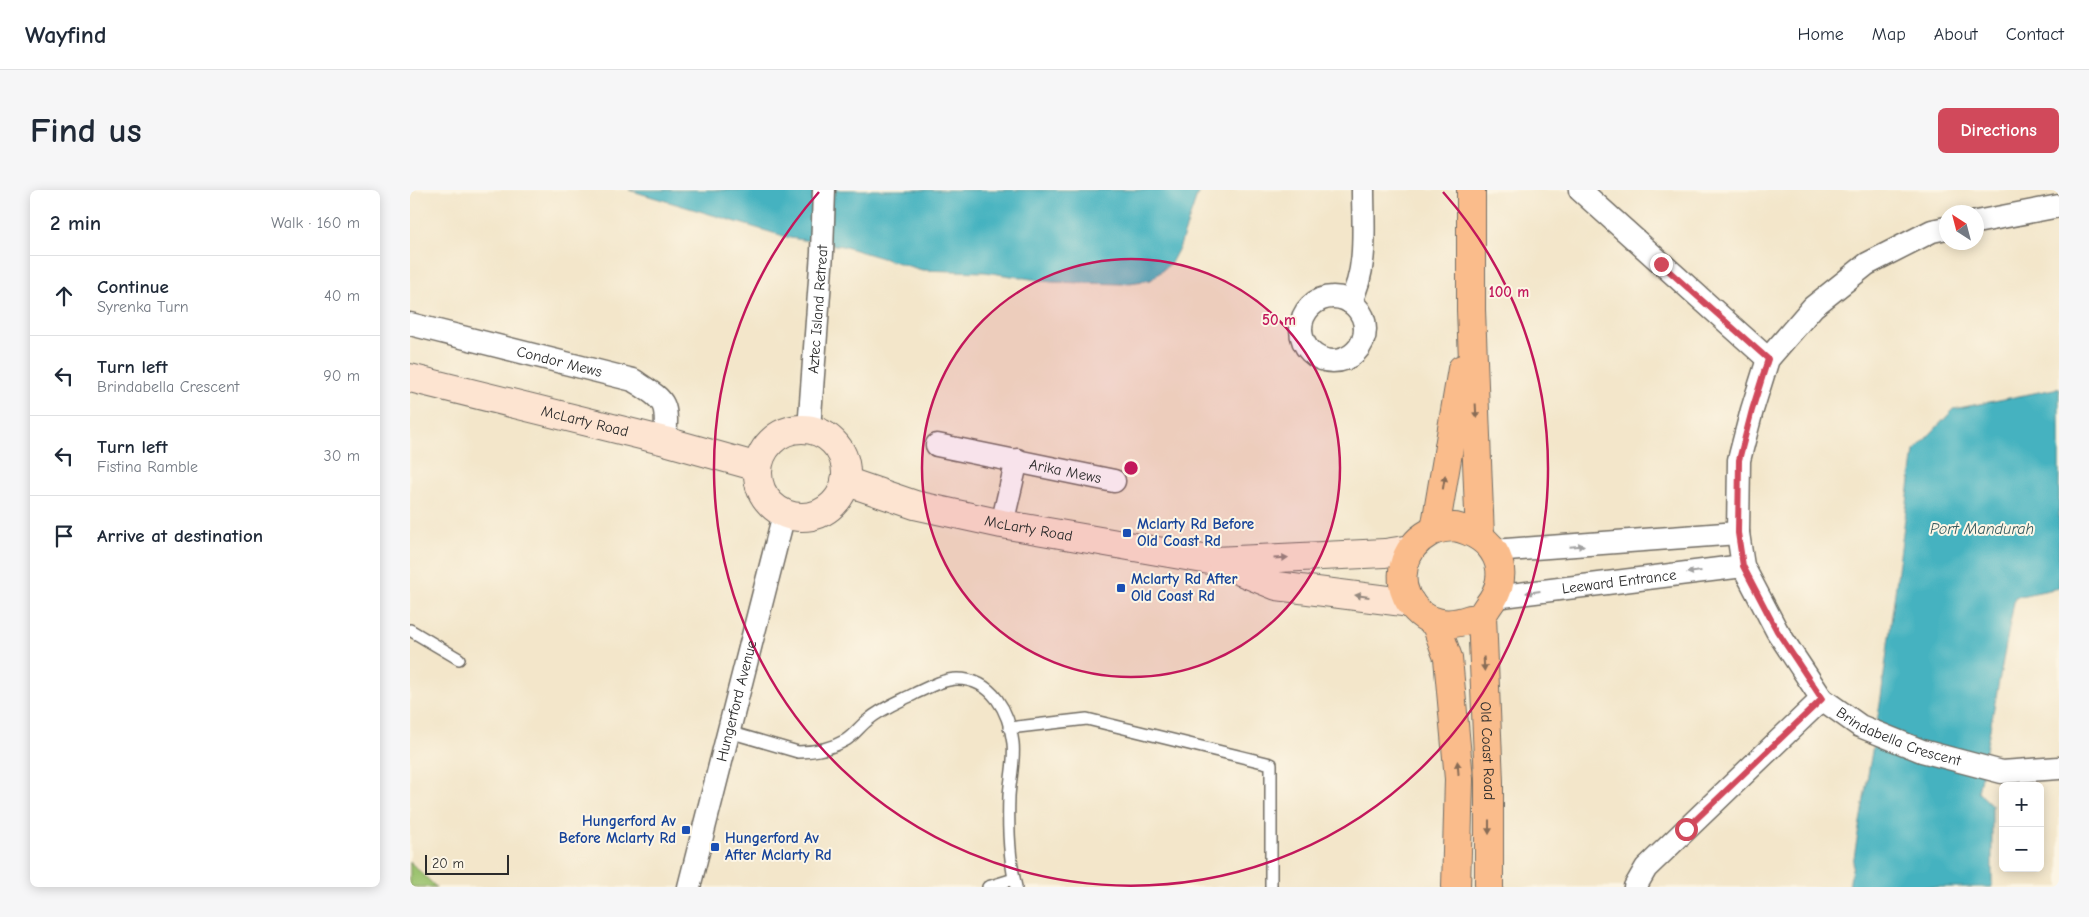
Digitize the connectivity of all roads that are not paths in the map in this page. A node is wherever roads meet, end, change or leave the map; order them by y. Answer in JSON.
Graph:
{"nodes":[{"id":1,"x":824,"y":190,"type":"edge"},
{"id":2,"x":1363,"y":190,"type":"edge"},
{"id":3,"x":1471,"y":190,"type":"edge"},
{"id":4,"x":1580,"y":190,"type":"edge"},
{"id":5,"x":2059,"y":206,"type":"edge"},
{"id":6,"x":1984,"y":220,"type":"edge"},
{"id":7,"x":1939,"y":230,"type":"edge"},
{"id":8,"x":1350,"y":302,"type":"dead end"},
{"id":9,"x":1471,"y":310,"type":"junction"},
{"id":10,"x":410,"y":324,"type":"edge"},
{"id":11,"x":1768,"y":359,"type":"junction"},
{"id":12,"x":410,"y":378,"type":"edge"},
{"id":13,"x":809,"y":429,"type":"junction"},
{"id":14,"x":665,"y":441,"type":"junction"},
{"id":15,"x":937,"y":445,"type":"dead end"},
{"id":16,"x":1016,"y":460,"type":"junction"},
{"id":17,"x":758,"y":467,"type":"junction"},
{"id":18,"x":1114,"y":481,"type":"dead end"},
{"id":19,"x":845,"y":482,"type":"junction"},
{"id":20,"x":784,"y":514,"type":"junction"},
{"id":21,"x":1002,"y":524,"type":"junction"},
{"id":22,"x":1436,"y":530,"type":"junction"},
{"id":23,"x":1738,"y":533,"type":"junction"},
{"id":24,"x":1487,"y":544,"type":"junction"},
{"id":25,"x":1411,"y":549,"type":"junction"},
{"id":26,"x":1215,"y":560,"type":"junction"},
{"id":27,"x":1743,"y":566,"type":"junction"},
{"id":28,"x":1410,"y":603,"type":"junction"},
{"id":29,"x":1488,"y":606,"type":"junction"},
{"id":30,"x":1435,"y":622,"type":"junction"},
{"id":31,"x":410,"y":630,"type":"edge"},
{"id":32,"x":459,"y":659,"type":"dead end"},
{"id":33,"x":1822,"y":699,"type":"junction"},
{"id":34,"x":1009,"y":728,"type":"junction"},
{"id":35,"x":729,"y":732,"type":"junction"},
{"id":36,"x":2059,"y":768,"type":"edge"},
{"id":37,"x":1015,"y":883,"type":"edge"},
{"id":38,"x":689,"y":887,"type":"edge"},
{"id":39,"x":988,"y":887,"type":"edge"},
{"id":40,"x":1272,"y":887,"type":"edge"},
{"id":41,"x":1456,"y":887,"type":"edge"},
{"id":42,"x":1489,"y":887,"type":"edge"},
{"id":43,"x":1635,"y":887,"type":"edge"}],
"edges":[{"from":1,"to":13,"type":"street","name":"Aztec Island Retreat"},
{"from":2,"to":8,"type":"street"},
{"from":3,"to":9,"type":"main road","name":"Old Coast Road"},
{"from":4,"to":11,"type":"street"},
{"from":5,"to":6,"type":"street"},
{"from":7,"to":11,"type":"street","name":"Brindabella Crescent"},
{"from":22,"to":9,"type":"main road","name":"Old Coast Road","one_way":true},
{"from":9,"to":24,"type":"main road","name":"Old Coast Road","one_way":true},
{"from":10,"to":14,"type":"street","name":"Condor Mews"},
{"from":11,"to":23,"type":"street","name":"Brindabella Crescent"},
{"from":12,"to":14,"type":"street","name":"McLarty Road"},
{"from":13,"to":17,"type":"street"},
{"from":13,"to":19,"type":"street"},
{"from":14,"to":17,"type":"street","name":"McLarty Road"},
{"from":15,"to":16,"type":"street","name":"Arika Mews"},
{"from":16,"to":18,"type":"street","name":"Arika Mews"},
{"from":16,"to":21,"type":"street","name":"Arika Mews"},
{"from":17,"to":20,"type":"street"},
{"from":19,"to":20,"type":"street"},
{"from":19,"to":21,"type":"street","name":"McLarty Road"},
{"from":20,"to":35,"type":"street","name":"Hungerford Avenue"},
{"from":21,"to":26,"type":"street","name":"McLarty Road"},
{"from":22,"to":24,"type":"main road"},
{"from":22,"to":25,"type":"main road"},
{"from":24,"to":23,"type":"street","one_way":true},
{"from":23,"to":27,"type":"street","name":"Brindabella Crescent"},
{"from":24,"to":29,"type":"main road","name":"Old Coast Road"},
{"from":26,"to":25,"type":"street","name":"McLarty Road","one_way":true},
{"from":25,"to":28,"type":"main road"},
{"from":28,"to":26,"type":"street","name":"McLarty Road","one_way":true},
{"from":27,"to":29,"type":"street","name":"Leeward Entrance","one_way":true},
{"from":27,"to":33,"type":"street","name":"Brindabella Crescent"},
{"from":28,"to":30,"type":"main road"},
{"from":29,"to":30,"type":"main road"},
{"from":29,"to":42,"type":"main road","name":"Old Coast Road","one_way":true},
{"from":41,"to":30,"type":"main road","name":"Old Coast Road","one_way":true},
{"from":31,"to":32,"type":"lane"},
{"from":33,"to":36,"type":"street","name":"Brindabella Crescent"},
{"from":33,"to":43,"type":"street"},
{"from":34,"to":35,"type":"lane"},
{"from":34,"to":37,"type":"lane"},
{"from":34,"to":40,"type":"lane"},
{"from":35,"to":38,"type":"street","name":"Hungerford Avenue"},
{"from":37,"to":39,"type":"lane"}]}
